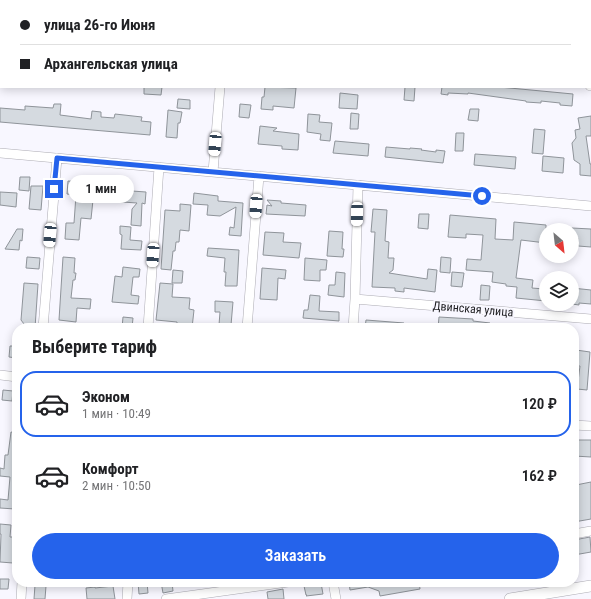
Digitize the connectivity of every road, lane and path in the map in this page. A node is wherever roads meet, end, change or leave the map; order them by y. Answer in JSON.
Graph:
{"nodes":[{"id":1,"x":220,"y":88,"type":"edge"},
{"id":2,"x":0,"y":153,"type":"edge"},
{"id":3,"x":57,"y":158,"type":"junction"},
{"id":4,"x":159,"y":167,"type":"junction"},
{"id":5,"x":212,"y":172,"type":"junction"},
{"id":6,"x":258,"y":176,"type":"junction"},
{"id":7,"x":358,"y":185,"type":"junction"},
{"id":8,"x":591,"y":206,"type":"edge"},
{"id":9,"x":355,"y":299,"type":"junction"},
{"id":10,"x":591,"y":319,"type":"edge"},
{"id":11,"x":43,"y":323,"type":"edge"},
{"id":12,"x":148,"y":323,"type":"edge"},
{"id":13,"x":247,"y":323,"type":"edge"},
{"id":14,"x":353,"y":323,"type":"edge"},
{"id":15,"x":0,"y":375,"type":"edge"},
{"id":16,"x":12,"y":376,"type":"edge"},
{"id":17,"x":579,"y":425,"type":"edge"},
{"id":18,"x":591,"y":426,"type":"edge"},
{"id":19,"x":591,"y":531,"type":"edge"},
{"id":20,"x":579,"y":533,"type":"edge"},
{"id":21,"x":591,"y":586,"type":"edge"},
{"id":22,"x":22,"y":587,"type":"edge"},
{"id":23,"x":128,"y":587,"type":"edge"},
{"id":24,"x":222,"y":587,"type":"edge"},
{"id":25,"x":335,"y":587,"type":"edge"},
{"id":26,"x":21,"y":599,"type":"edge"},
{"id":27,"x":127,"y":599,"type":"edge"},
{"id":28,"x":166,"y":599,"type":"edge"},
{"id":29,"x":336,"y":599,"type":"edge"},
{"id":30,"x":510,"y":599,"type":"edge"}],
"edges":[{"from":1,"to":5,"type":"street"},
{"from":2,"to":3,"type":"street"},
{"from":3,"to":4,"type":"street"},
{"from":3,"to":11,"type":"street"},
{"from":4,"to":5,"type":"street"},
{"from":4,"to":12,"type":"street"},
{"from":5,"to":6,"type":"street"},
{"from":6,"to":7,"type":"street"},
{"from":6,"to":13,"type":"street"},
{"from":7,"to":8,"type":"street"},
{"from":7,"to":9,"type":"street"},
{"from":9,"to":10,"type":"street","name":"Двинская улица"},
{"from":9,"to":14,"type":"street"},
{"from":15,"to":16,"type":"street"},
{"from":17,"to":18,"type":"street"},
{"from":19,"to":20,"type":"street"},
{"from":21,"to":30,"type":"main road"},
{"from":22,"to":26,"type":"street"},
{"from":23,"to":27,"type":"street"},
{"from":24,"to":28,"type":"street"},
{"from":25,"to":29,"type":"street"}]}
